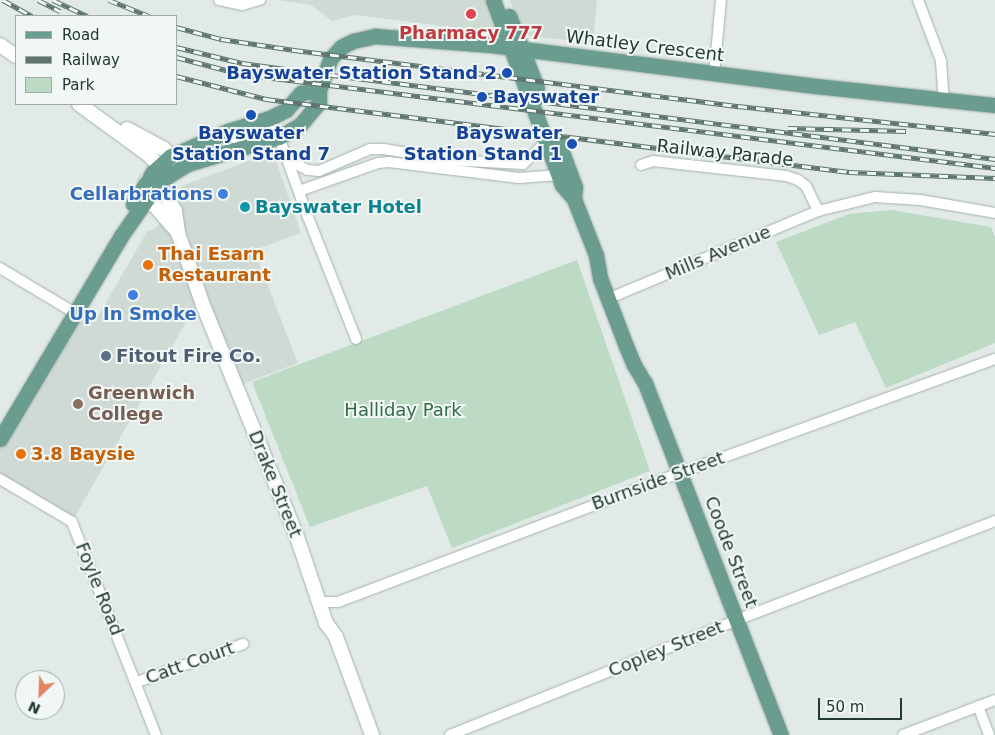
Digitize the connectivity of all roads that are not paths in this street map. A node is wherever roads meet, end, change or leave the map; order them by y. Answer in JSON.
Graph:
{"nodes":[{"id":1,"x":219,"y":0,"type":"edge"},
{"id":2,"x":260,"y":0,"type":"edge"},
{"id":3,"x":493,"y":0,"type":"edge"},
{"id":4,"x":503,"y":0,"type":"edge"},
{"id":5,"x":721,"y":0,"type":"edge"},
{"id":6,"x":918,"y":0,"type":"edge"},
{"id":7,"x":0,"y":45,"type":"edge"},
{"id":8,"x":516,"y":48,"type":"junction"},
{"id":9,"x":15,"y":55,"type":"edge"},
{"id":10,"x":714,"y":74,"type":"junction"},
{"id":11,"x":319,"y":90,"type":"junction"},
{"id":12,"x":944,"y":100,"type":"junction"},
{"id":13,"x":80,"y":105,"type":"edge"},
{"id":14,"x":93,"y":105,"type":"edge"},
{"id":15,"x":995,"y":105,"type":"edge"},
{"id":16,"x":224,"y":132,"type":"junction"},
{"id":17,"x":279,"y":137,"type":"junction"},
{"id":18,"x":547,"y":141,"type":"junction"},
{"id":19,"x":288,"y":160,"type":"junction"},
{"id":20,"x":641,"y":165,"type":"dead end"},
{"id":21,"x":169,"y":166,"type":"junction"},
{"id":22,"x":559,"y":175,"type":"junction"},
{"id":23,"x":152,"y":183,"type":"junction"},
{"id":24,"x":299,"y":191,"type":"junction"},
{"id":25,"x":142,"y":198,"type":"junction"},
{"id":26,"x":574,"y":200,"type":"junction"},
{"id":27,"x":818,"y":211,"type":"junction"},
{"id":28,"x":995,"y":213,"type":"edge"},
{"id":29,"x":178,"y":233,"type":"junction"},
{"id":30,"x":596,"y":255,"type":"junction"},
{"id":31,"x":0,"y":268,"type":"edge"},
{"id":32,"x":618,"y":295,"type":"junction"},
{"id":33,"x":75,"y":313,"type":"junction"},
{"id":34,"x":356,"y":338,"type":"dead end"},
{"id":35,"x":995,"y":359,"type":"edge"},
{"id":36,"x":645,"y":383,"type":"junction"},
{"id":37,"x":0,"y":439,"type":"edge"},
{"id":38,"x":680,"y":472,"type":"junction"},
{"id":39,"x":0,"y":478,"type":"edge"},
{"id":40,"x":995,"y":522,"type":"edge"},
{"id":41,"x":321,"y":602,"type":"junction"},
{"id":42,"x":737,"y":620,"type":"junction"},
{"id":43,"x":243,"y":644,"type":"dead end"},
{"id":44,"x":137,"y":682,"type":"junction"},
{"id":45,"x":995,"y":700,"type":"edge"},
{"id":46,"x":978,"y":706,"type":"junction"},
{"id":47,"x":156,"y":735,"type":"edge"},
{"id":48,"x":372,"y":735,"type":"edge"},
{"id":49,"x":450,"y":735,"type":"edge"},
{"id":50,"x":781,"y":735,"type":"edge"},
{"id":51,"x":902,"y":735,"type":"edge"},
{"id":52,"x":989,"y":735,"type":"edge"}],
"edges":[{"from":1,"to":2,"type":"street"},
{"from":3,"to":8,"type":"main road"},
{"from":4,"to":8,"type":"main road","name":"Coode Street"},
{"from":5,"to":10,"type":"street"},
{"from":6,"to":12,"type":"street"},
{"from":7,"to":9,"type":"street"},
{"from":8,"to":10,"type":"main road","name":"Whatley Crescent"},
{"from":8,"to":11,"type":"main road","name":"Whatley Crescent"},
{"from":8,"to":18,"type":"main road","name":"Coode Street"},
{"from":8,"to":26,"type":"main road","name":"Coode Street"},
{"from":10,"to":12,"type":"main road","name":"Whatley Crescent"},
{"from":11,"to":16,"type":"main road"},
{"from":11,"to":17,"type":"main road","name":"Whatley Crescent"},
{"from":12,"to":15,"type":"main road","name":"Whatley Crescent"},
{"from":13,"to":21,"type":"street"},
{"from":14,"to":21,"type":"street"},
{"from":16,"to":17,"type":"street"},
{"from":16,"to":21,"type":"main road"},
{"from":17,"to":19,"type":"street"},
{"from":17,"to":21,"type":"main road"},
{"from":18,"to":19,"type":"street"},
{"from":18,"to":22,"type":"main road","name":"Coode Street"},
{"from":19,"to":24,"type":"street"},
{"from":20,"to":27,"type":"street","name":"Railway Parade"},
{"from":21,"to":23,"type":"main road"},
{"from":22,"to":24,"type":"street"},
{"from":22,"to":26,"type":"main road","name":"Coode Street"},
{"from":23,"to":25,"type":"main road"},
{"from":23,"to":29,"type":"street","name":"Drake Street"},
{"from":24,"to":34,"type":"street"},
{"from":25,"to":29,"type":"street","name":"Drake Street"},
{"from":25,"to":33,"type":"main road"},
{"from":26,"to":30,"type":"main road","name":"Coode Street"},
{"from":27,"to":28,"type":"street"},
{"from":27,"to":32,"type":"street","name":"Mills Avenue"},
{"from":29,"to":41,"type":"street","name":"Drake Street"},
{"from":30,"to":32,"type":"main road","name":"Coode Street"},
{"from":30,"to":36,"type":"main road","name":"Coode Street"},
{"from":31,"to":33,"type":"street"},
{"from":32,"to":36,"type":"main road","name":"Coode Street"},
{"from":33,"to":37,"type":"main road"},
{"from":35,"to":38,"type":"street","name":"Burnside Street"},
{"from":36,"to":38,"type":"main road","name":"Coode Street"},
{"from":38,"to":41,"type":"street","name":"Burnside Street"},
{"from":38,"to":42,"type":"main road","name":"Coode Street"},
{"from":39,"to":44,"type":"street","name":"Foyle Road"},
{"from":40,"to":42,"type":"street","name":"Copley Street"},
{"from":41,"to":48,"type":"street","name":"Drake Street"},
{"from":42,"to":49,"type":"street","name":"Copley Street"},
{"from":42,"to":50,"type":"main road","name":"Coode Street"},
{"from":43,"to":44,"type":"street","name":"Catt Court"},
{"from":44,"to":47,"type":"street","name":"Foyle Road"},
{"from":45,"to":46,"type":"street"},
{"from":46,"to":51,"type":"street"},
{"from":46,"to":52,"type":"street"}]}
